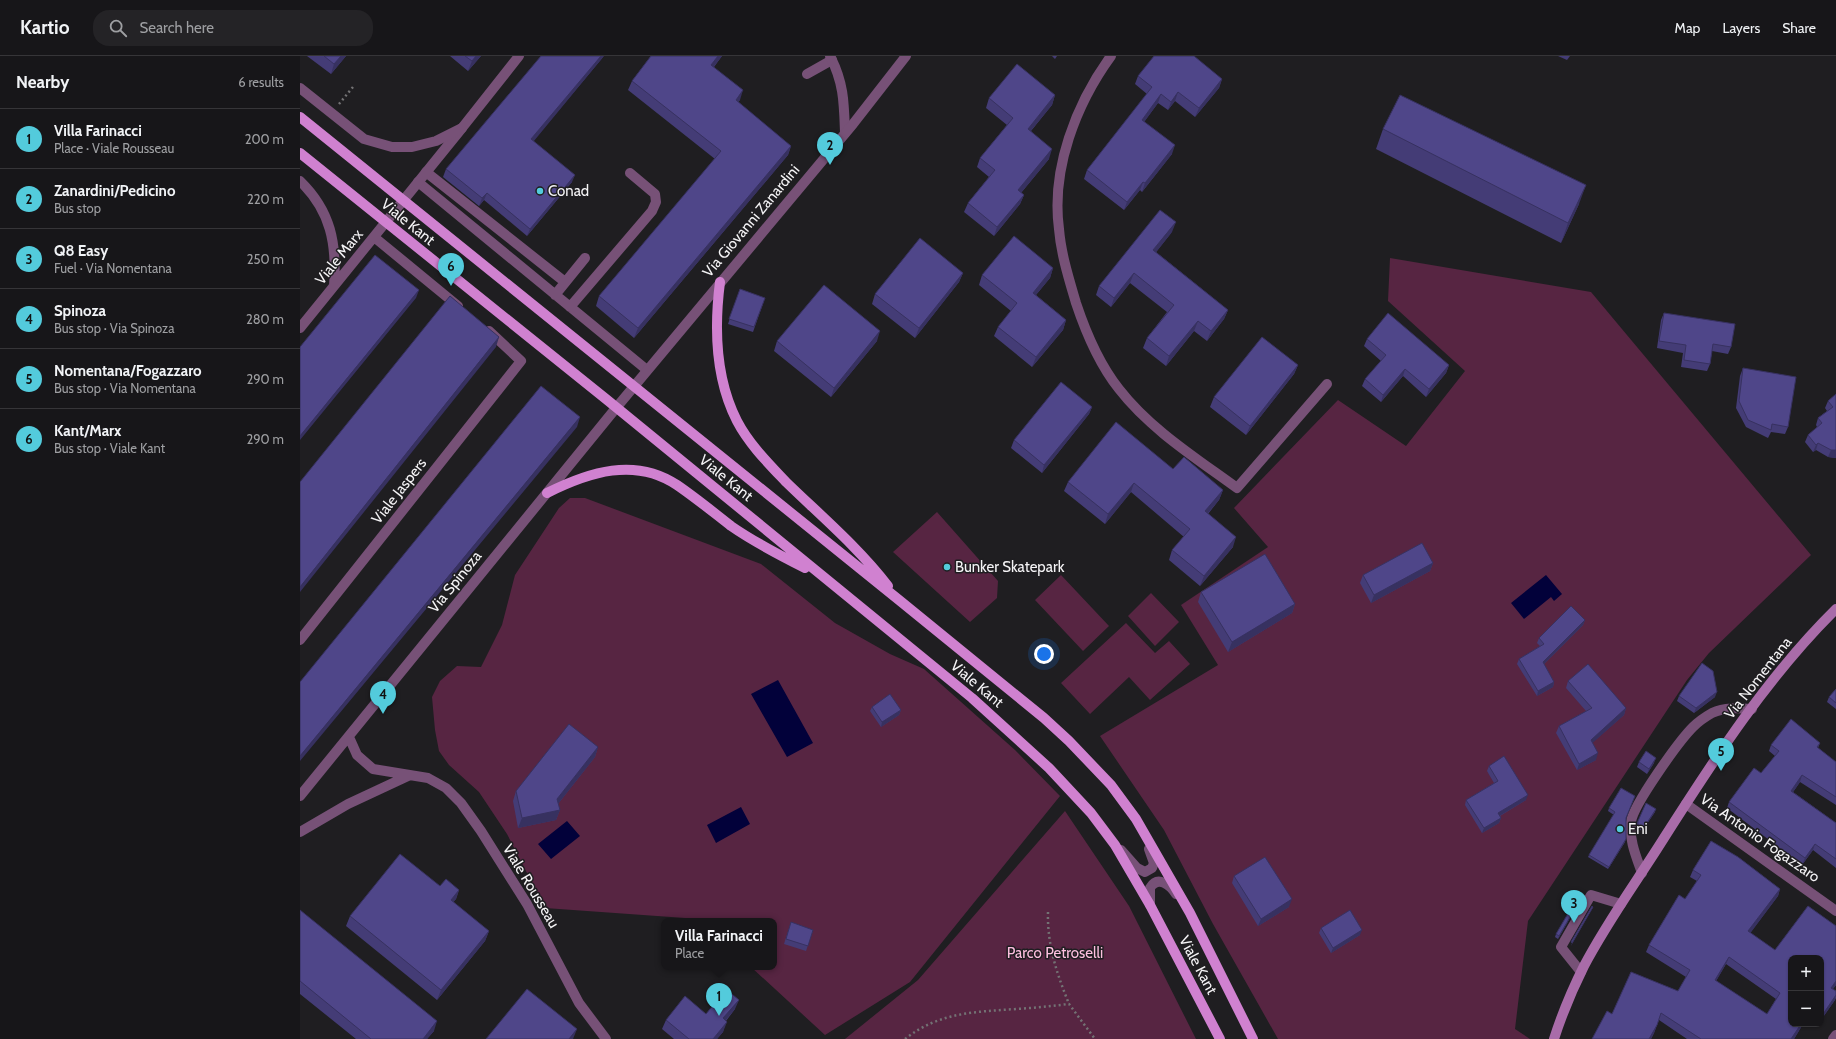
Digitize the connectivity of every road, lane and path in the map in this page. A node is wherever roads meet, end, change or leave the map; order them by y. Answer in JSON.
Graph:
{"nodes":[{"id":1,"x":519,"y":56,"type":"edge"},
{"id":2,"x":906,"y":56,"type":"edge"},
{"id":3,"x":1111,"y":56,"type":"edge"},
{"id":4,"x":831,"y":58,"type":"edge"},
{"id":5,"x":807,"y":74,"type":"dead end"},
{"id":6,"x":353,"y":87,"type":"dead end"},
{"id":7,"x":300,"y":88,"type":"edge"},
{"id":8,"x":331,"y":113,"type":"junction"},
{"id":9,"x":300,"y":117,"type":"edge"},
{"id":10,"x":462,"y":128,"type":"junction"},
{"id":11,"x":845,"y":133,"type":"junction"},
{"id":12,"x":300,"y":154,"type":"edge"},
{"id":13,"x":426,"y":172,"type":"junction"},
{"id":14,"x":630,"y":173,"type":"dead end"},
{"id":15,"x":300,"y":181,"type":"edge"},
{"id":16,"x":418,"y":182,"type":"junction"},
{"id":17,"x":403,"y":200,"type":"junction"},
{"id":18,"x":385,"y":223,"type":"junction"},
{"id":19,"x":374,"y":237,"type":"junction"},
{"id":20,"x":585,"y":258,"type":"dead end"},
{"id":21,"x":565,"y":282,"type":"junction"},
{"id":22,"x":720,"y":282,"type":"junction"},
{"id":23,"x":334,"y":286,"type":"junction"},
{"id":24,"x":555,"y":295,"type":"junction"},
{"id":25,"x":570,"y":307,"type":"junction"},
{"id":26,"x":464,"y":311,"type":"edge"},
{"id":27,"x":482,"y":326,"type":"edge"},
{"id":28,"x":300,"y":328,"type":"edge"},
{"id":29,"x":647,"y":370,"type":"junction"},
{"id":30,"x":1327,"y":384,"type":"dead end"},
{"id":31,"x":634,"y":387,"type":"junction"},
{"id":32,"x":616,"y":408,"type":"junction"},
{"id":33,"x":547,"y":493,"type":"junction"},
{"id":34,"x":826,"y":580,"type":"junction"},
{"id":35,"x":899,"y":600,"type":"junction"},
{"id":36,"x":1836,"y":609,"type":"edge"},
{"id":37,"x":300,"y":640,"type":"edge"},
{"id":38,"x":1752,"y":709,"type":"junction"},
{"id":39,"x":349,"y":737,"type":"junction"},
{"id":40,"x":408,"y":776,"type":"junction"},
{"id":41,"x":1111,"y":786,"type":"junction"},
{"id":42,"x":300,"y":796,"type":"edge"},
{"id":43,"x":1686,"y":804,"type":"junction"},
{"id":44,"x":300,"y":832,"type":"edge"},
{"id":45,"x":1115,"y":845,"type":"junction"},
{"id":46,"x":1642,"y":873,"type":"junction"},
{"id":47,"x":1622,"y":904,"type":"junction"},
{"id":48,"x":1150,"y":905,"type":"junction"},
{"id":49,"x":1836,"y":911,"type":"edge"},
{"id":50,"x":1048,"y":912,"type":"dead end"},
{"id":51,"x":1190,"y":913,"type":"junction"},
{"id":52,"x":1581,"y":972,"type":"junction"},
{"id":53,"x":1069,"y":1004,"type":"junction"},
{"id":54,"x":1836,"y":1035,"type":"edge"},
{"id":55,"x":606,"y":1039,"type":"edge"},
{"id":56,"x":905,"y":1039,"type":"edge"},
{"id":57,"x":1096,"y":1039,"type":"edge"},
{"id":58,"x":1220,"y":1039,"type":"edge"},
{"id":59,"x":1252,"y":1039,"type":"edge"},
{"id":60,"x":1554,"y":1039,"type":"edge"},
{"id":61,"x":1833,"y":1039,"type":"edge"}],
"edges":[{"from":1,"to":10,"type":"street","name":"Viale Marx"},
{"from":2,"to":11,"type":"street","name":"Via Giovanni Zanardini"},
{"from":3,"to":30,"type":"street"},
{"from":4,"to":5,"type":"street"},
{"from":4,"to":11,"type":"street"},
{"from":6,"to":8,"type":"path"},
{"from":7,"to":8,"type":"street"},
{"from":8,"to":10,"type":"street"},
{"from":9,"to":17,"type":"main road","name":"Viale Kant"},
{"from":10,"to":13,"type":"street","name":"Viale Marx"},
{"from":11,"to":22,"type":"street","name":"Via Giovanni Zanardini"},
{"from":12,"to":18,"type":"main road","name":"Viale Kant"},
{"from":13,"to":16,"type":"street","name":"Viale Marx"},
{"from":13,"to":21,"type":"street"},
{"from":14,"to":25,"type":"street"},
{"from":15,"to":23,"type":"street"},
{"from":16,"to":17,"type":"street","name":"Viale Marx"},
{"from":16,"to":24,"type":"street"},
{"from":17,"to":18,"type":"street","name":"Viale Marx"},
{"from":17,"to":31,"type":"main road","name":"Viale Kant"},
{"from":18,"to":19,"type":"street","name":"Viale Marx"},
{"from":18,"to":32,"type":"main road","name":"Viale Kant"},
{"from":19,"to":23,"type":"street","name":"Viale Marx"},
{"from":19,"to":26,"type":"street"},
{"from":20,"to":21,"type":"street"},
{"from":21,"to":24,"type":"street"},
{"from":22,"to":29,"type":"street","name":"Via Giovanni Zanardini"},
{"from":22,"to":35,"type":"main road"},
{"from":23,"to":28,"type":"street","name":"Viale Marx"},
{"from":24,"to":25,"type":"street"},
{"from":25,"to":29,"type":"street"},
{"from":27,"to":37,"type":"street","name":"Viale Jaspers"},
{"from":29,"to":31,"type":"street","name":"Via Giovanni Zanardini"},
{"from":31,"to":32,"type":"street","name":"Via Spinoza"},
{"from":31,"to":35,"type":"main road","name":"Viale Kant"},
{"from":32,"to":33,"type":"street","name":"Via Spinoza"},
{"from":32,"to":34,"type":"main road","name":"Viale Kant"},
{"from":33,"to":34,"type":"main road"},
{"from":33,"to":39,"type":"street","name":"Via Spinoza"},
{"from":34,"to":45,"type":"main road","name":"Viale Kant"},
{"from":35,"to":41,"type":"main road","name":"Viale Kant"},
{"from":36,"to":38,"type":"main road","name":"Via Nomentana"},
{"from":38,"to":43,"type":"main road","name":"Via Nomentana"},
{"from":38,"to":46,"type":"street"},
{"from":39,"to":40,"type":"street","name":"Viale Rousseau"},
{"from":39,"to":42,"type":"street","name":"Via Spinoza"},
{"from":40,"to":44,"type":"street"},
{"from":40,"to":55,"type":"street","name":"Viale Rousseau"},
{"from":41,"to":45,"type":"street","name":"Viale Kant"},
{"from":41,"to":51,"type":"main road","name":"Viale Kant"},
{"from":43,"to":46,"type":"main road","name":"Via Nomentana"},
{"from":43,"to":49,"type":"street","name":"Via Antonio Fogazzaro"},
{"from":45,"to":48,"type":"main road","name":"Viale Kant"},
{"from":46,"to":47,"type":"main road","name":"Via Nomentana"},
{"from":47,"to":52,"type":"main road","name":"Via Nomentana"},
{"from":47,"to":52,"type":"street"},
{"from":48,"to":51,"type":"street","name":"Viale Kant"},
{"from":48,"to":58,"type":"main road","name":"Viale Kant"},
{"from":50,"to":53,"type":"path"},
{"from":51,"to":59,"type":"main road","name":"Viale Kant"},
{"from":52,"to":60,"type":"main road","name":"Via Nomentana"},
{"from":53,"to":56,"type":"path"},
{"from":53,"to":57,"type":"path"},
{"from":54,"to":61,"type":"street"}]}
